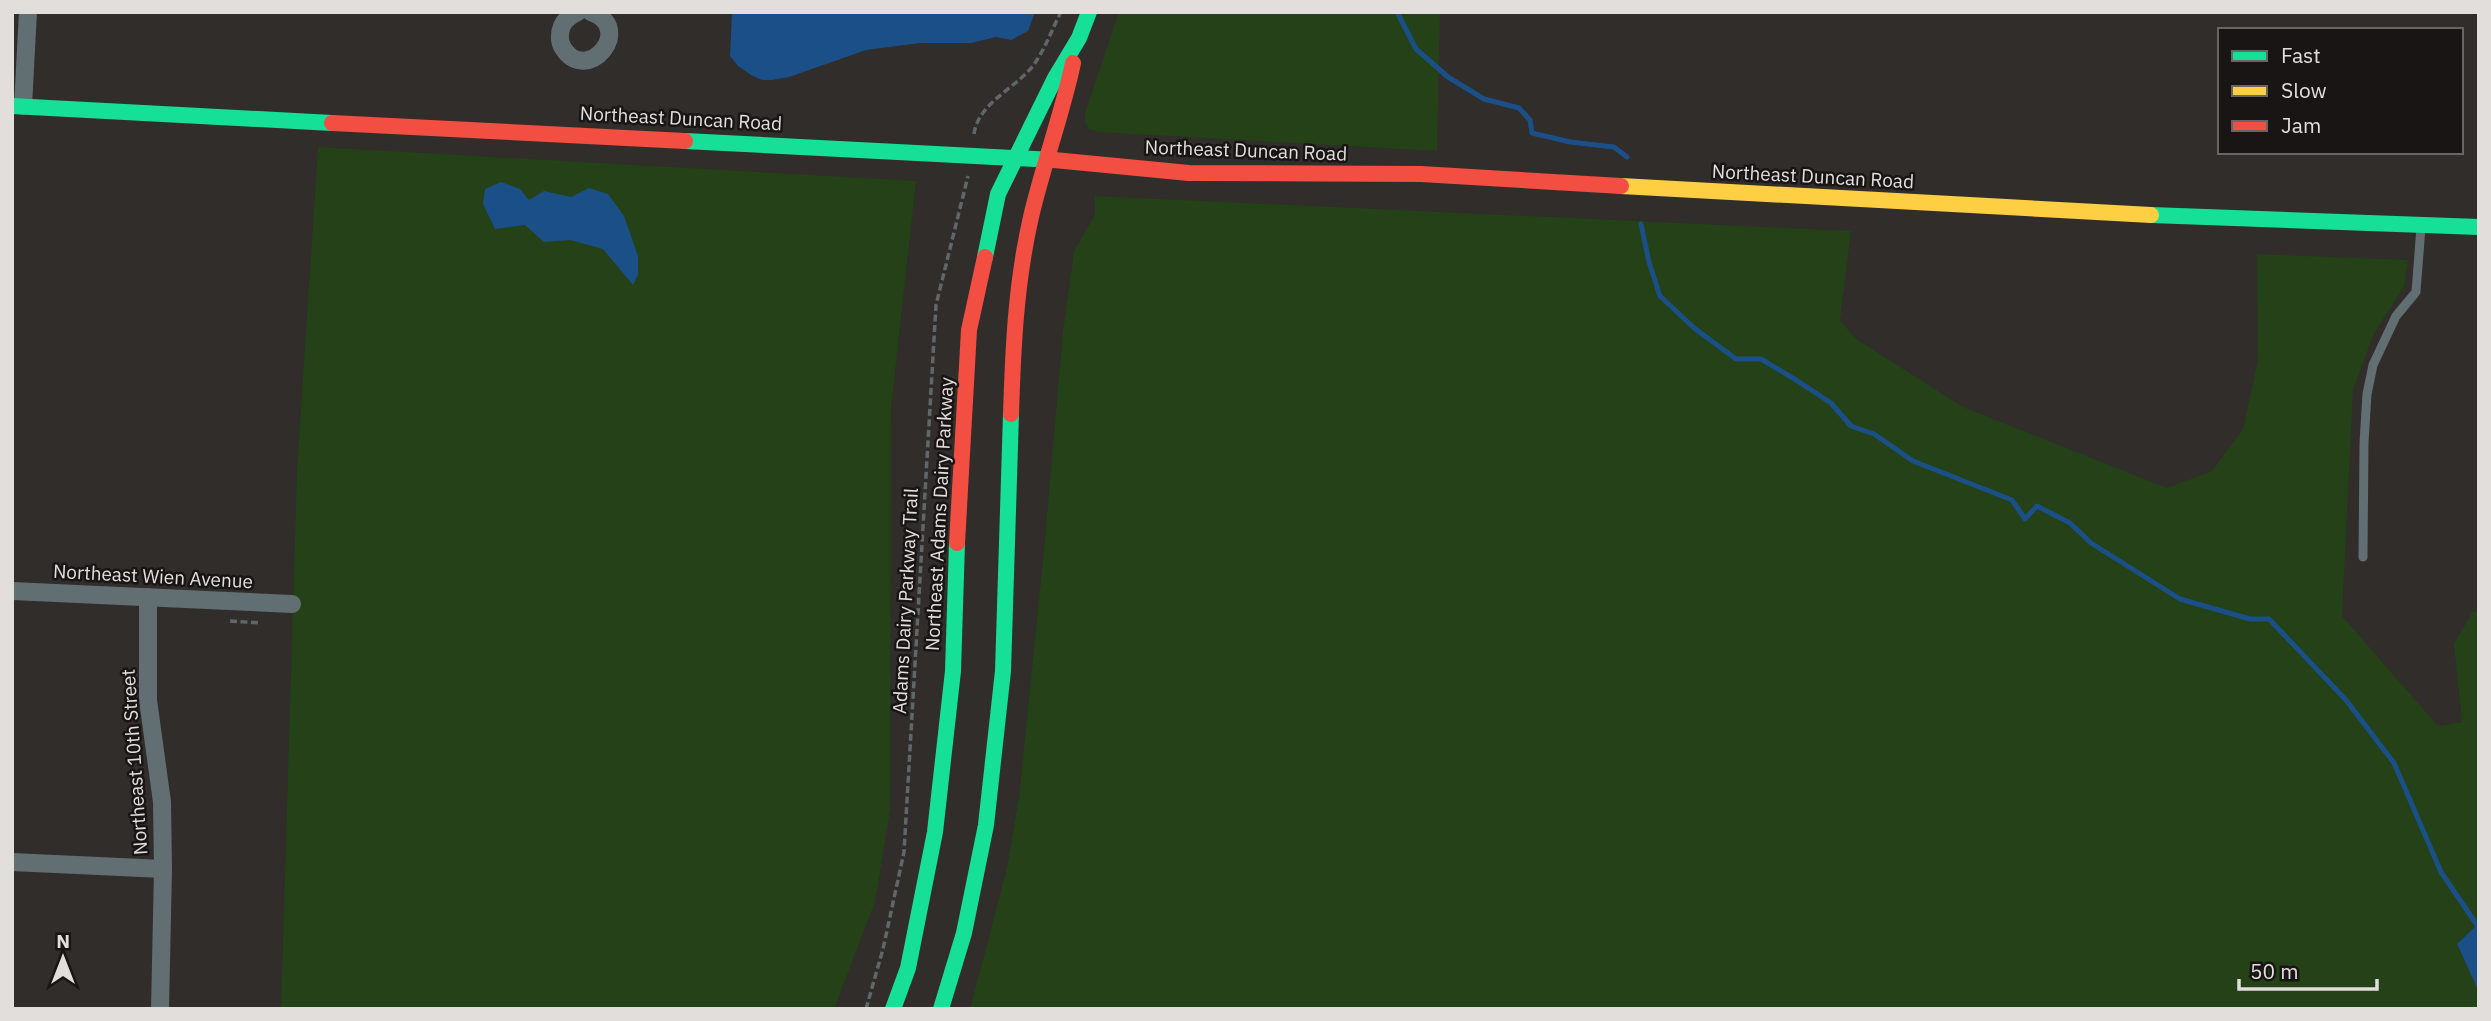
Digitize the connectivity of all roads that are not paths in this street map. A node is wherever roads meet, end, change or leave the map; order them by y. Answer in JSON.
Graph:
{"nodes":[{"id":1,"x":28,"y":12,"type":"edge"},
{"id":2,"x":591,"y":12,"type":"edge"},
{"id":3,"x":1089,"y":12,"type":"edge"},
{"id":4,"x":574,"y":13,"type":"edge"},
{"id":5,"x":1079,"y":38,"type":"junction"},
{"id":6,"x":18,"y":106,"type":"edge"},
{"id":7,"x":1015,"y":158,"type":"junction"},
{"id":8,"x":1045,"y":159,"type":"junction"},
{"id":9,"x":2421,"y":225,"type":"junction"},
{"id":10,"x":2479,"y":227,"type":"edge"},
{"id":11,"x":2363,"y":556,"type":"dead end"},
{"id":12,"x":12,"y":591,"type":"edge"},
{"id":13,"x":148,"y":597,"type":"junction"},
{"id":14,"x":292,"y":604,"type":"dead end"},
{"id":15,"x":12,"y":862,"type":"edge"},
{"id":16,"x":163,"y":869,"type":"junction"},
{"id":17,"x":160,"y":1009,"type":"edge"},
{"id":18,"x":893,"y":1009,"type":"edge"},
{"id":19,"x":941,"y":1009,"type":"edge"}],
"edges":[{"from":1,"to":6,"type":"street"},
{"from":2,"to":4,"type":"street"},
{"from":3,"to":5,"type":"street","name":"Northeast Adams Dairy Parkway"},
{"from":5,"to":7,"type":"street","name":"Northeast Adams Dairy Parkway"},
{"from":5,"to":8,"type":"street","name":"Northeast Adams Dairy Parkway"},
{"from":6,"to":7,"type":"street","name":"Northeast Duncan Road"},
{"from":7,"to":8,"type":"street","name":"Northeast Duncan Road"},
{"from":7,"to":18,"type":"street","name":"Northeast Adams Dairy Parkway"},
{"from":8,"to":9,"type":"street","name":"Northeast Duncan Road"},
{"from":8,"to":19,"type":"street","name":"Northeast Adams Dairy Parkway"},
{"from":9,"to":10,"type":"street","name":"Northeast Duncan Road"},
{"from":9,"to":11,"type":"lane"},
{"from":12,"to":13,"type":"street","name":"Northeast Wien Avenue"},
{"from":13,"to":14,"type":"street","name":"Northeast Wien Avenue"},
{"from":13,"to":16,"type":"street","name":"Northeast 10th Street"},
{"from":15,"to":16,"type":"street"},
{"from":16,"to":17,"type":"street","name":"Northeast 10th Street"}]}
